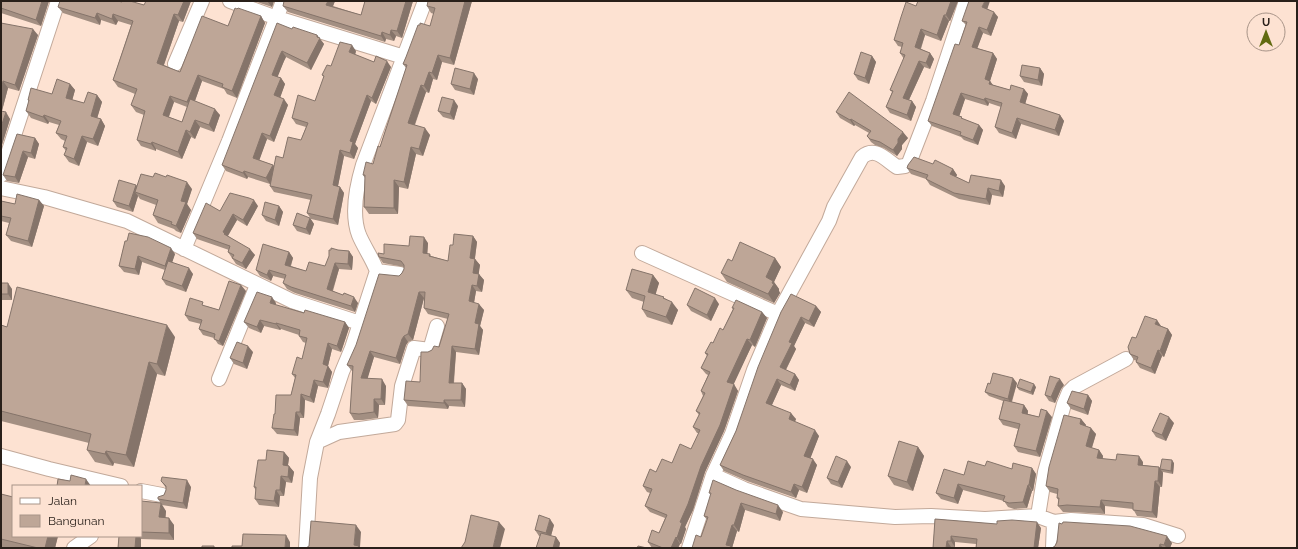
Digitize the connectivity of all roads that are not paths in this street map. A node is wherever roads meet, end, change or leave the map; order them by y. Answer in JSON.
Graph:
{"nodes":[{"id":1,"x":58,"y":1,"type":"edge"},
{"id":2,"x":202,"y":1,"type":"edge"},
{"id":3,"x":230,"y":1,"type":"edge"},
{"id":4,"x":283,"y":1,"type":"edge"},
{"id":5,"x":425,"y":1,"type":"edge"},
{"id":6,"x":966,"y":1,"type":"edge"},
{"id":7,"x":277,"y":18,"type":"junction"},
{"id":8,"x":404,"y":57,"type":"junction"},
{"id":9,"x":174,"y":64,"type":"dead end"},
{"id":10,"x":1,"y":175,"type":"edge"},
{"id":11,"x":1,"y":188,"type":"edge"},
{"id":12,"x":184,"y":249,"type":"junction"},
{"id":13,"x":642,"y":253,"type":"dead end"},
{"id":14,"x":377,"y":270,"type":"junction"},
{"id":15,"x":400,"y":274,"type":"edge"},
{"id":16,"x":257,"y":285,"type":"junction"},
{"id":17,"x":778,"y":314,"type":"junction"},
{"id":18,"x":360,"y":323,"type":"junction"},
{"id":19,"x":437,"y":326,"type":"dead end"},
{"id":20,"x":1126,"y":359,"type":"dead end"},
{"id":21,"x":219,"y":379,"type":"dead end"},
{"id":22,"x":317,"y":442,"type":"junction"},
{"id":23,"x":1,"y":456,"type":"edge"},
{"id":24,"x":713,"y":475,"type":"junction"},
{"id":25,"x":117,"y":485,"type":"edge"},
{"id":26,"x":1038,"y":516,"type":"junction"},
{"id":27,"x":1054,"y":522,"type":"junction"},
{"id":28,"x":1178,"y":536,"type":"dead end"},
{"id":29,"x":90,"y":537,"type":"edge"},
{"id":30,"x":74,"y":548,"type":"edge"},
{"id":31,"x":306,"y":548,"type":"edge"},
{"id":32,"x":688,"y":548,"type":"edge"},
{"id":33,"x":1053,"y":548,"type":"edge"}],
"edges":[{"from":1,"to":10,"type":"street"},
{"from":2,"to":9,"type":"street"},
{"from":3,"to":7,"type":"street"},
{"from":4,"to":7,"type":"street"},
{"from":5,"to":8,"type":"street"},
{"from":6,"to":17,"type":"street"},
{"from":7,"to":8,"type":"street"},
{"from":7,"to":12,"type":"street"},
{"from":8,"to":14,"type":"street"},
{"from":11,"to":12,"type":"street"},
{"from":12,"to":16,"type":"street"},
{"from":13,"to":17,"type":"street"},
{"from":14,"to":15,"type":"street"},
{"from":14,"to":18,"type":"street"},
{"from":16,"to":18,"type":"street"},
{"from":16,"to":21,"type":"street"},
{"from":17,"to":24,"type":"street"},
{"from":18,"to":22,"type":"street"},
{"from":19,"to":22,"type":"street"},
{"from":20,"to":26,"type":"street"},
{"from":22,"to":31,"type":"street"},
{"from":23,"to":25,"type":"street"},
{"from":24,"to":26,"type":"street"},
{"from":24,"to":32,"type":"street"},
{"from":26,"to":27,"type":"street"},
{"from":27,"to":28,"type":"street"},
{"from":27,"to":33,"type":"street"},
{"from":29,"to":30,"type":"street"}]}
